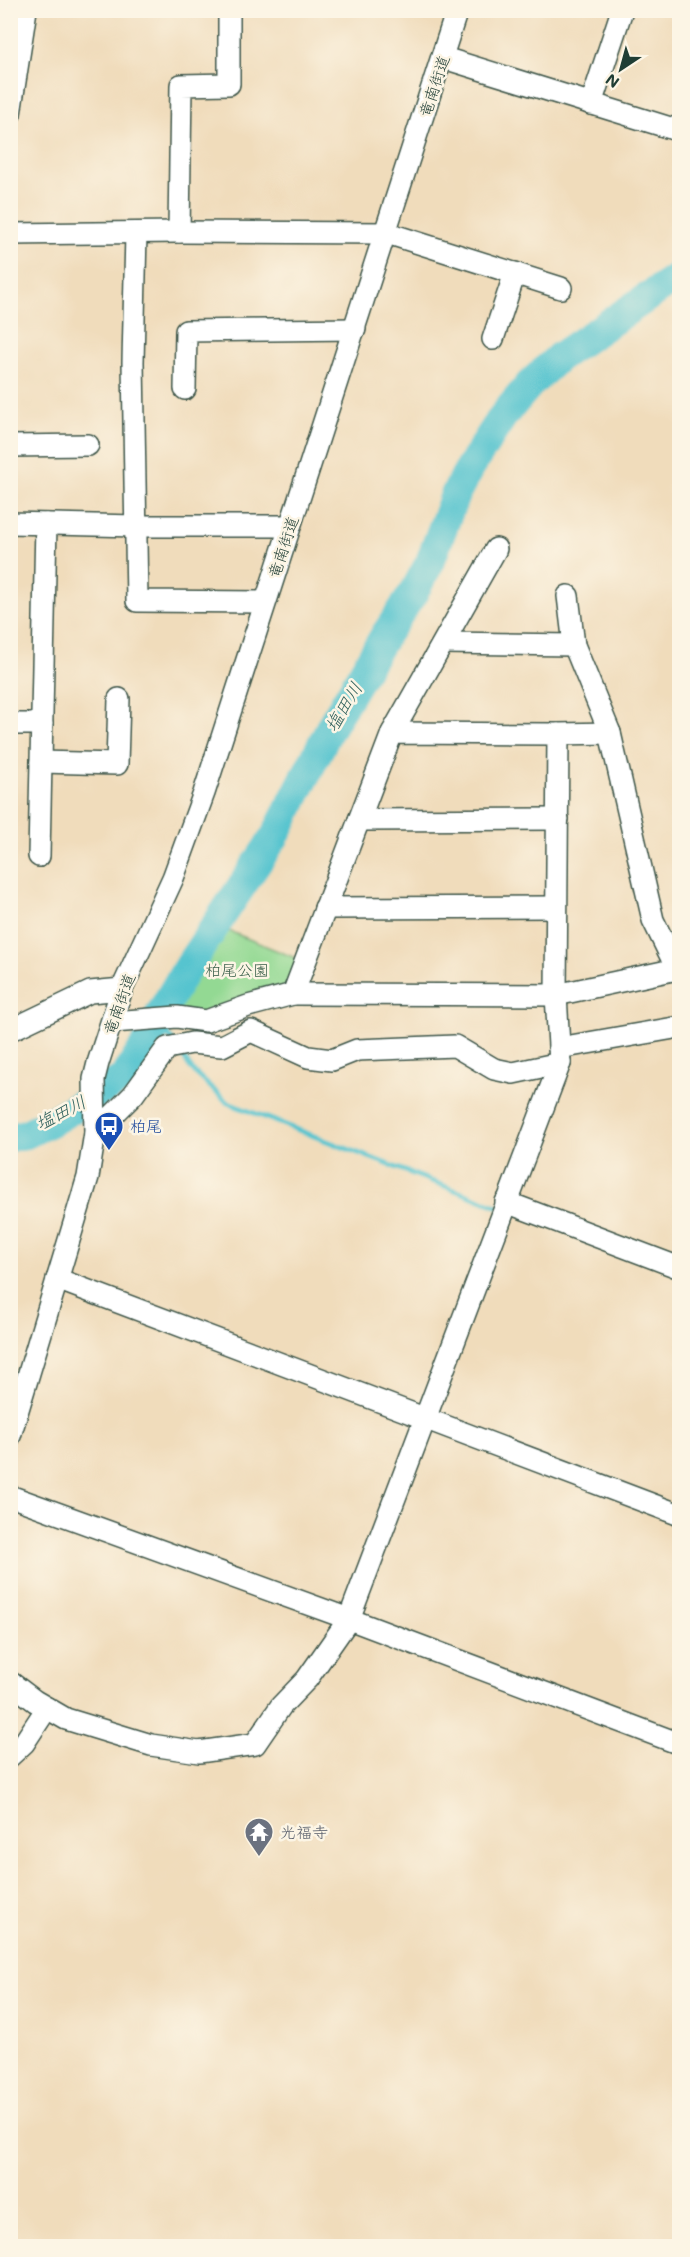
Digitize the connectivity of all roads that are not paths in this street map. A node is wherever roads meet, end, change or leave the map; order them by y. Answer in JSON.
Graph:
{"nodes":[{"id":1,"x":26,"y":10,"type":"edge"},
{"id":2,"x":229,"y":10,"type":"edge"},
{"id":3,"x":458,"y":10,"type":"edge"},
{"id":4,"x":622,"y":10,"type":"edge"},
{"id":5,"x":444,"y":58,"type":"junction"},
{"id":6,"x":591,"y":104,"type":"junction"},
{"id":7,"x":10,"y":114,"type":"edge"},
{"id":8,"x":680,"y":131,"type":"edge"},
{"id":9,"x":136,"y":232,"type":"junction"},
{"id":10,"x":179,"y":232,"type":"junction"},
{"id":11,"x":387,"y":233,"type":"junction"},
{"id":12,"x":10,"y":234,"type":"edge"},
{"id":13,"x":515,"y":273,"type":"junction"},
{"id":14,"x":561,"y":288,"type":"dead end"},
{"id":15,"x":355,"y":329,"type":"junction"},
{"id":16,"x":493,"y":339,"type":"dead end"},
{"id":17,"x":185,"y":389,"type":"dead end"},
{"id":18,"x":88,"y":445,"type":"dead end"},
{"id":19,"x":10,"y":446,"type":"edge"},
{"id":20,"x":10,"y":523,"type":"edge"},
{"id":21,"x":46,"y":524,"type":"junction"},
{"id":22,"x":136,"y":526,"type":"junction"},
{"id":23,"x":290,"y":526,"type":"junction"},
{"id":24,"x":496,"y":549,"type":"dead end"},
{"id":25,"x":567,"y":596,"type":"dead end"},
{"id":26,"x":265,"y":602,"type":"junction"},
{"id":27,"x":444,"y":643,"type":"junction"},
{"id":28,"x":574,"y":645,"type":"junction"},
{"id":29,"x":119,"y":699,"type":"dead end"},
{"id":30,"x":10,"y":724,"type":"edge"},
{"id":31,"x":42,"y":724,"type":"junction"},
{"id":32,"x":610,"y":732,"type":"junction"},
{"id":33,"x":392,"y":733,"type":"junction"},
{"id":34,"x":558,"y":734,"type":"junction"},
{"id":35,"x":41,"y":762,"type":"junction"},
{"id":36,"x":558,"y":819,"type":"junction"},
{"id":37,"x":359,"y":820,"type":"junction"},
{"id":38,"x":39,"y":856,"type":"dead end"},
{"id":39,"x":556,"y":907,"type":"junction"},
{"id":40,"x":325,"y":908,"type":"junction"},
{"id":41,"x":122,"y":989,"type":"junction"},
{"id":42,"x":293,"y":994,"type":"junction"},
{"id":43,"x":556,"y":995,"type":"junction"},
{"id":44,"x":113,"y":1022,"type":"junction"},
{"id":45,"x":680,"y":1027,"type":"edge"},
{"id":46,"x":10,"y":1029,"type":"edge"},
{"id":47,"x":559,"y":1056,"type":"junction"},
{"id":48,"x":95,"y":1126,"type":"junction"},
{"id":49,"x":506,"y":1202,"type":"junction"},
{"id":50,"x":680,"y":1268,"type":"edge"},
{"id":51,"x":57,"y":1279,"type":"junction"},
{"id":52,"x":425,"y":1419,"type":"junction"},
{"id":53,"x":10,"y":1436,"type":"edge"},
{"id":54,"x":10,"y":1496,"type":"edge"},
{"id":55,"x":680,"y":1515,"type":"edge"},
{"id":56,"x":349,"y":1619,"type":"junction"},
{"id":57,"x":10,"y":1682,"type":"edge"},
{"id":58,"x":47,"y":1708,"type":"junction"},
{"id":59,"x":680,"y":1744,"type":"edge"},
{"id":60,"x":10,"y":1756,"type":"edge"}],
"edges":[{"from":1,"to":7,"type":"street"},
{"from":2,"to":10,"type":"street"},
{"from":3,"to":5,"type":"street","name":"竜南街道"},
{"from":4,"to":6,"type":"street"},
{"from":5,"to":6,"type":"street"},
{"from":5,"to":11,"type":"street","name":"竜南街道"},
{"from":6,"to":8,"type":"street"},
{"from":9,"to":10,"type":"street"},
{"from":9,"to":12,"type":"street"},
{"from":9,"to":22,"type":"street"},
{"from":10,"to":11,"type":"street"},
{"from":11,"to":13,"type":"street"},
{"from":11,"to":15,"type":"street","name":"竜南街道"},
{"from":13,"to":14,"type":"street"},
{"from":13,"to":16,"type":"street"},
{"from":15,"to":17,"type":"street"},
{"from":15,"to":23,"type":"street","name":"竜南街道"},
{"from":18,"to":19,"type":"street"},
{"from":20,"to":21,"type":"street"},
{"from":21,"to":22,"type":"street"},
{"from":21,"to":31,"type":"street"},
{"from":22,"to":23,"type":"street"},
{"from":22,"to":26,"type":"street"},
{"from":23,"to":26,"type":"street","name":"竜南街道"},
{"from":24,"to":27,"type":"street"},
{"from":25,"to":28,"type":"street"},
{"from":26,"to":41,"type":"street","name":"竜南街道"},
{"from":27,"to":28,"type":"street"},
{"from":27,"to":33,"type":"street"},
{"from":28,"to":32,"type":"street"},
{"from":29,"to":35,"type":"street"},
{"from":30,"to":31,"type":"street"},
{"from":31,"to":35,"type":"street"},
{"from":32,"to":34,"type":"street"},
{"from":32,"to":43,"type":"street"},
{"from":33,"to":34,"type":"street"},
{"from":33,"to":37,"type":"street"},
{"from":34,"to":36,"type":"street"},
{"from":35,"to":38,"type":"street"},
{"from":36,"to":37,"type":"street"},
{"from":36,"to":39,"type":"street"},
{"from":37,"to":40,"type":"street"},
{"from":39,"to":40,"type":"street"},
{"from":39,"to":43,"type":"street"},
{"from":40,"to":42,"type":"street"},
{"from":41,"to":44,"type":"street","name":"竜南街道"},
{"from":41,"to":46,"type":"street"},
{"from":42,"to":43,"type":"street"},
{"from":42,"to":44,"type":"street"},
{"from":43,"to":47,"type":"street"},
{"from":44,"to":48,"type":"street","name":"竜南街道"},
{"from":45,"to":47,"type":"street"},
{"from":47,"to":48,"type":"street"},
{"from":47,"to":49,"type":"street"},
{"from":48,"to":51,"type":"street","name":"竜南街道"},
{"from":49,"to":50,"type":"street"},
{"from":49,"to":52,"type":"street"},
{"from":51,"to":52,"type":"street"},
{"from":51,"to":53,"type":"street","name":"竜南街道"},
{"from":52,"to":55,"type":"street"},
{"from":52,"to":56,"type":"street"},
{"from":54,"to":56,"type":"street"},
{"from":56,"to":58,"type":"street"},
{"from":56,"to":59,"type":"street"},
{"from":57,"to":58,"type":"street"},
{"from":58,"to":60,"type":"street"}]}
